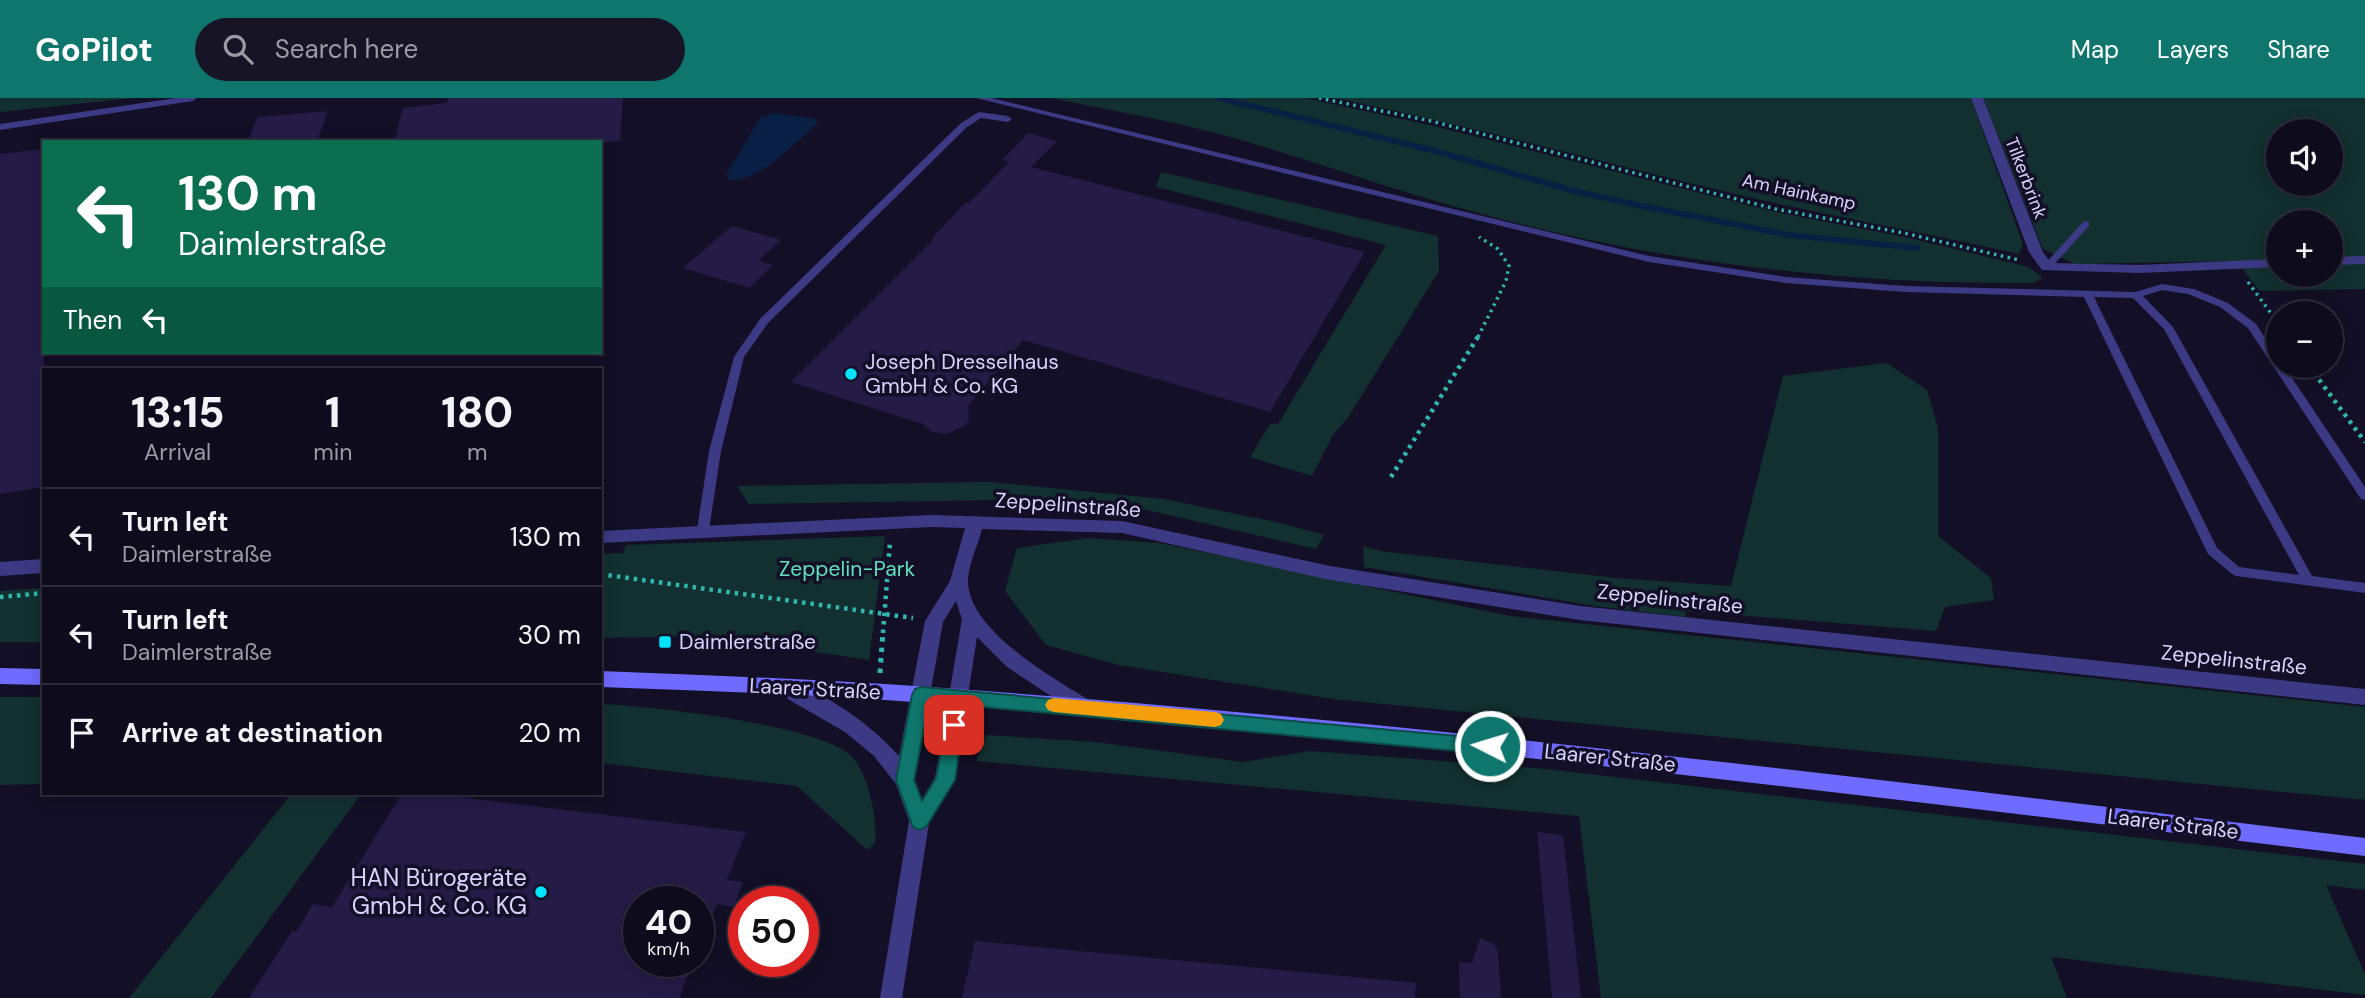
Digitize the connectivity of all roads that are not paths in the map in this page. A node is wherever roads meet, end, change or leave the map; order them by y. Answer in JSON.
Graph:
{"nodes":[{"id":1,"x":193,"y":98,"type":"edge"},
{"id":2,"x":980,"y":98,"type":"edge"},
{"id":3,"x":1977,"y":98,"type":"edge"},
{"id":4,"x":1008,"y":119,"type":"dead end"},
{"id":5,"x":0,"y":127,"type":"edge"},
{"id":6,"x":2086,"y":225,"type":"dead end"},
{"id":7,"x":2365,"y":260,"type":"edge"},
{"id":8,"x":2343,"y":261,"type":"edge"},
{"id":9,"x":2266,"y":263,"type":"edge"},
{"id":10,"x":2047,"y":267,"type":"junction"},
{"id":11,"x":2088,"y":295,"type":"junction"},
{"id":12,"x":2136,"y":295,"type":"junction"},
{"id":13,"x":2365,"y":496,"type":"edge"},
{"id":14,"x":975,"y":522,"type":"junction"},
{"id":15,"x":703,"y":530,"type":"junction"},
{"id":16,"x":602,"y":537,"type":"edge"},
{"id":17,"x":42,"y":566,"type":"edge"},
{"id":18,"x":0,"y":569,"type":"edge"},
{"id":19,"x":2308,"y":580,"type":"junction"},
{"id":20,"x":959,"y":582,"type":"junction"},
{"id":21,"x":2365,"y":588,"type":"edge"},
{"id":22,"x":971,"y":618,"type":"junction"},
{"id":23,"x":0,"y":676,"type":"edge"},
{"id":24,"x":42,"y":677,"type":"edge"},
{"id":25,"x":602,"y":678,"type":"edge"},
{"id":26,"x":786,"y":688,"type":"junction"},
{"id":27,"x":921,"y":695,"type":"junction"},
{"id":28,"x":2365,"y":697,"type":"edge"},
{"id":29,"x":958,"y":698,"type":"junction"},
{"id":30,"x":1085,"y":708,"type":"junction"},
{"id":31,"x":905,"y":780,"type":"junction"},
{"id":32,"x":919,"y":821,"type":"junction"},
{"id":33,"x":2365,"y":847,"type":"edge"},
{"id":34,"x":891,"y":998,"type":"edge"}],
"edges":[{"from":1,"to":5,"type":"lane"},
{"from":2,"to":11,"type":"lane"},
{"from":3,"to":10,"type":"street","name":"Tilkerbrink"},
{"from":4,"to":15,"type":"lane"},
{"from":6,"to":10,"type":"lane"},
{"from":7,"to":8,"type":"street"},
{"from":9,"to":10,"type":"street"},
{"from":11,"to":12,"type":"lane"},
{"from":11,"to":19,"type":"lane"},
{"from":12,"to":13,"type":"lane"},
{"from":12,"to":19,"type":"lane"},
{"from":14,"to":15,"type":"street","name":"Zeppelinstraße"},
{"from":14,"to":20,"type":"street","name":"Zeppelinstraße"},
{"from":14,"to":28,"type":"street","name":"Zeppelinstraße"},
{"from":15,"to":16,"type":"street","name":"Zeppelinstraße"},
{"from":17,"to":18,"type":"street"},
{"from":19,"to":21,"type":"lane"},
{"from":20,"to":22,"type":"street"},
{"from":20,"to":27,"type":"street","name":"Zeppelinstraße"},
{"from":22,"to":29,"type":"street"},
{"from":22,"to":30,"type":"street"},
{"from":23,"to":24,"type":"main road"},
{"from":25,"to":26,"type":"main road","name":"Laarer Straße"},
{"from":26,"to":27,"type":"main road","name":"Laarer Straße"},
{"from":26,"to":31,"type":"street"},
{"from":27,"to":29,"type":"main road","name":"Laarer Straße"},
{"from":27,"to":31,"type":"street"},
{"from":29,"to":30,"type":"main road","name":"Laarer Straße"},
{"from":29,"to":32,"type":"street"},
{"from":30,"to":33,"type":"main road","name":"Laarer Straße"},
{"from":31,"to":32,"type":"street"},
{"from":32,"to":34,"type":"street"}]}
